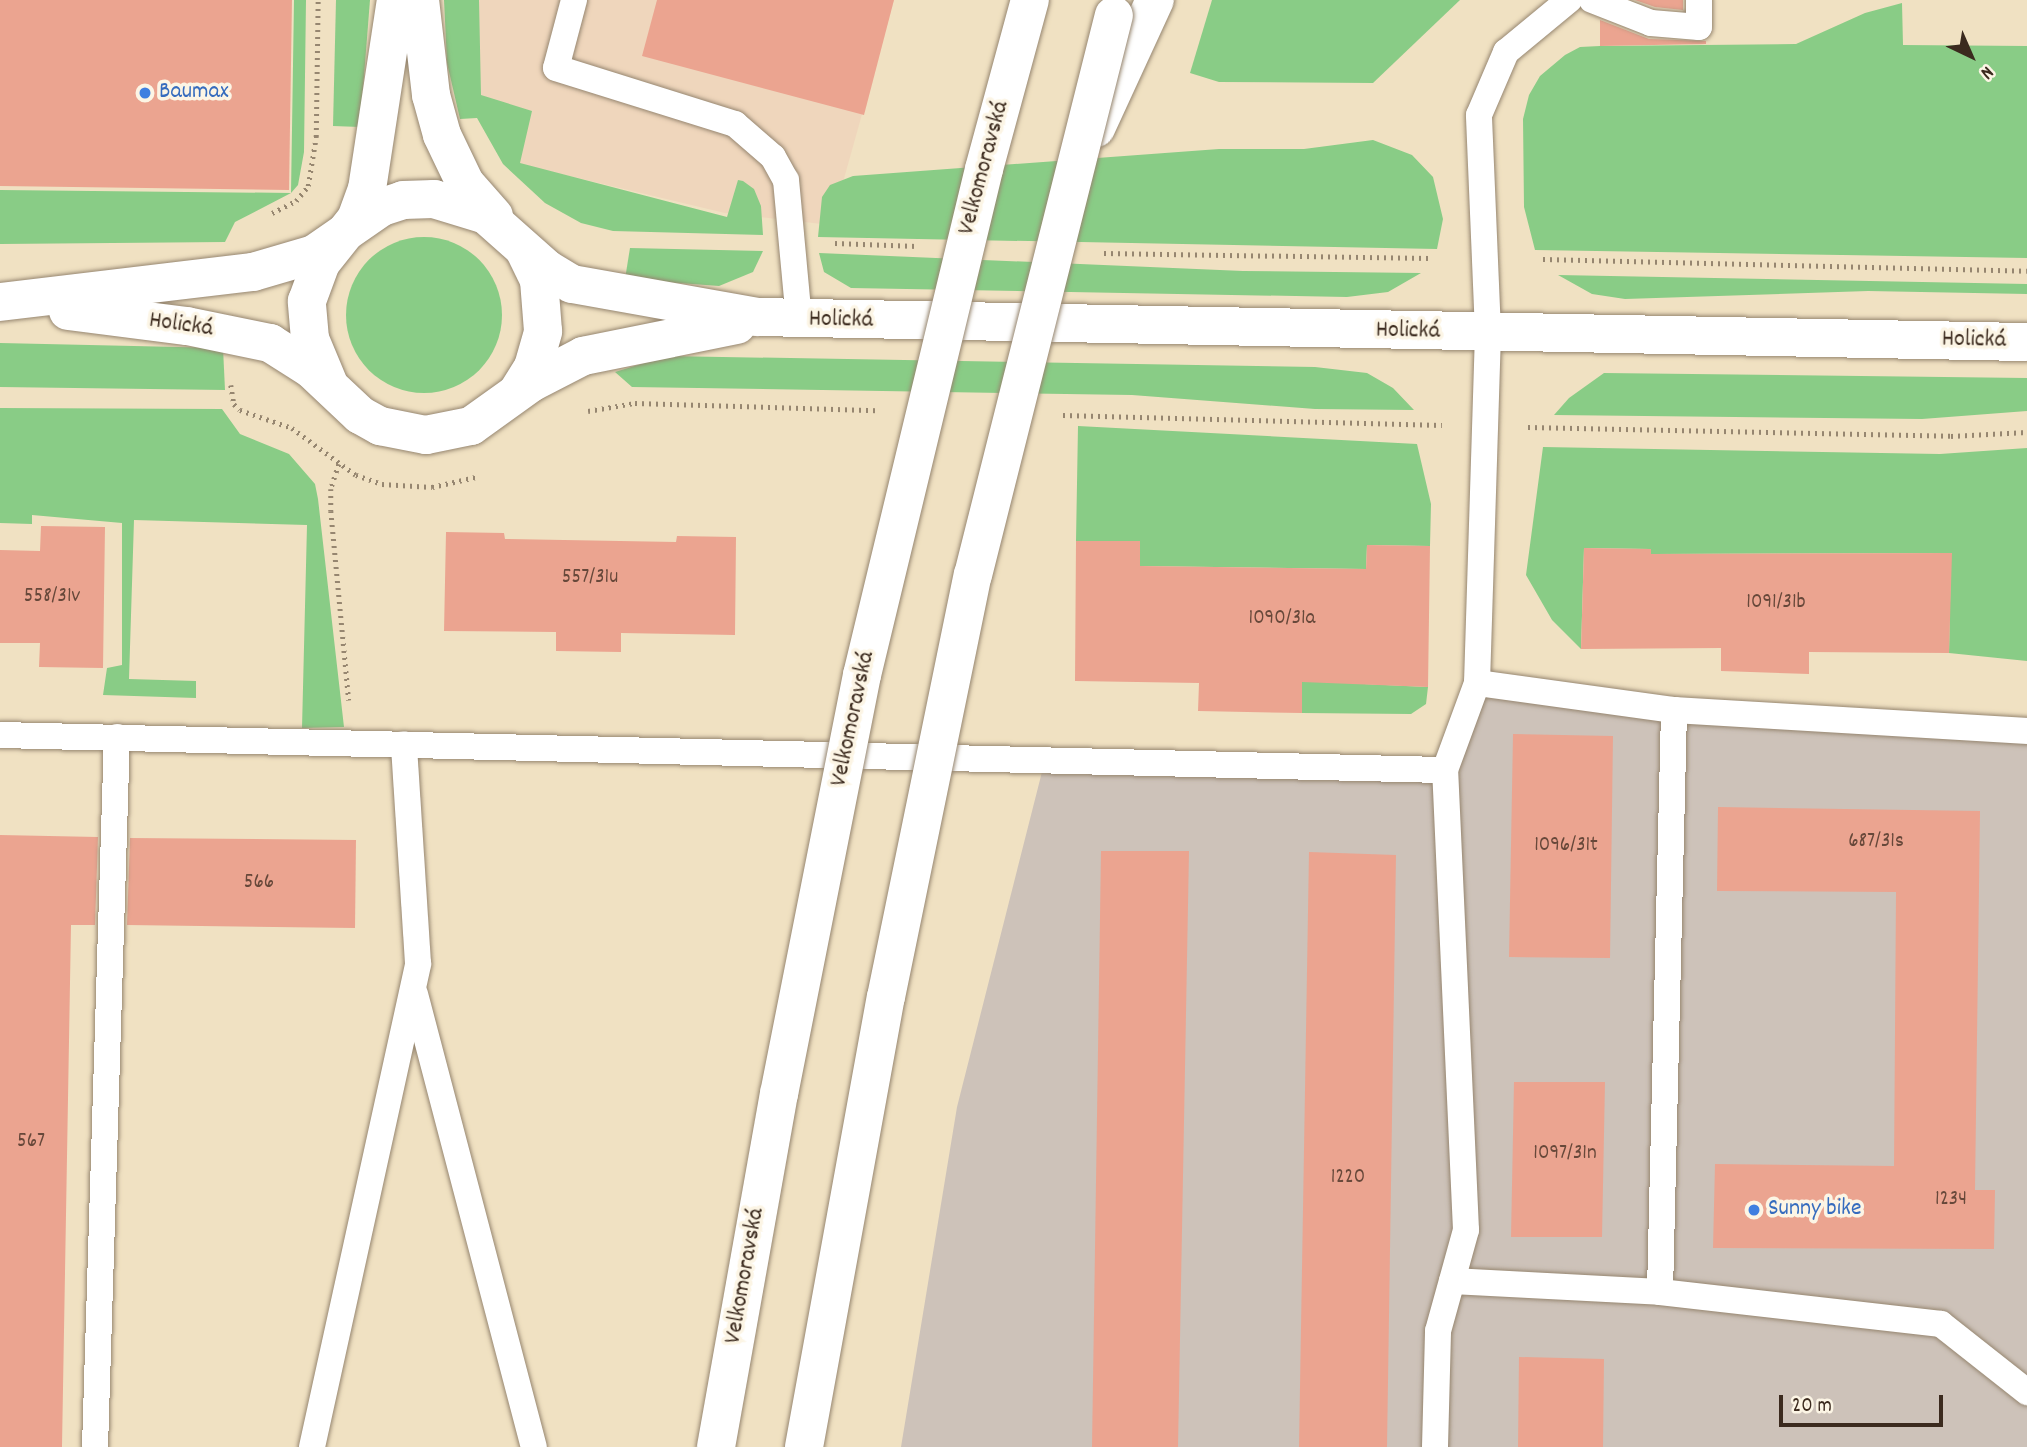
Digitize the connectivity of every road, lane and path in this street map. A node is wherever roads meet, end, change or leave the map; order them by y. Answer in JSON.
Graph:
{"nodes":[{"id":1,"x":318,"y":0,"type":"edge"},
{"id":2,"x":396,"y":0,"type":"edge"},
{"id":3,"x":420,"y":0,"type":"edge"},
{"id":4,"x":574,"y":0,"type":"edge"},
{"id":5,"x":1030,"y":0,"type":"edge"},
{"id":6,"x":1569,"y":0,"type":"edge"},
{"id":7,"x":1592,"y":0,"type":"edge"},
{"id":8,"x":1699,"y":0,"type":"edge"},
{"id":9,"x":1133,"y":9,"type":"edge"},
{"id":10,"x":265,"y":216,"type":"dead end"},
{"id":11,"x":344,"y":231,"type":"junction"},
{"id":12,"x":513,"y":237,"type":"junction"},
{"id":13,"x":827,"y":243,"type":"dead end"},
{"id":14,"x":929,"y":247,"type":"dead end"},
{"id":15,"x":1095,"y":253,"type":"dead end"},
{"id":16,"x":1430,"y":258,"type":"dead end"},
{"id":17,"x":1543,"y":259,"type":"dead end"},
{"id":18,"x":2027,"y":271,"type":"edge"},
{"id":19,"x":0,"y":304,"type":"edge"},
{"id":20,"x":794,"y":320,"type":"junction"},
{"id":21,"x":1488,"y":332,"type":"junction"},
{"id":22,"x":2027,"y":342,"type":"edge"},
{"id":23,"x":230,"y":374,"type":"dead end"},
{"id":24,"x":342,"y":400,"type":"junction"},
{"id":25,"x":507,"y":403,"type":"junction"},
{"id":26,"x":884,"y":410,"type":"dead end"},
{"id":27,"x":578,"y":414,"type":"dead end"},
{"id":28,"x":1049,"y":415,"type":"dead end"},
{"id":29,"x":1423,"y":425,"type":"dead end"},
{"id":30,"x":1541,"y":427,"type":"dead end"},
{"id":31,"x":2027,"y":432,"type":"edge"},
{"id":32,"x":339,"y":464,"type":"junction"},
{"id":33,"x":487,"y":473,"type":"dead end"},
{"id":34,"x":1477,"y":683,"type":"junction"},
{"id":35,"x":1674,"y":710,"type":"junction"},
{"id":36,"x":2027,"y":731,"type":"edge"},
{"id":37,"x":0,"y":735,"type":"edge"},
{"id":38,"x":117,"y":737,"type":"junction"},
{"id":39,"x":404,"y":744,"type":"junction"},
{"id":40,"x":354,"y":747,"type":"junction"},
{"id":41,"x":1445,"y":770,"type":"junction"},
{"id":42,"x":413,"y":989,"type":"junction"},
{"id":43,"x":1452,"y":1281,"type":"junction"},
{"id":44,"x":1660,"y":1292,"type":"junction"},
{"id":45,"x":2027,"y":1392,"type":"edge"},
{"id":46,"x":95,"y":1447,"type":"edge"},
{"id":47,"x":312,"y":1447,"type":"edge"},
{"id":48,"x":534,"y":1447,"type":"edge"},
{"id":49,"x":716,"y":1447,"type":"edge"},
{"id":50,"x":804,"y":1447,"type":"edge"},
{"id":51,"x":1435,"y":1447,"type":"edge"}],
"edges":[{"from":1,"to":10,"type":"path"},
{"from":2,"to":11,"type":"street"},
{"from":3,"to":12,"type":"street"},
{"from":4,"to":20,"type":"lane"},
{"from":5,"to":49,"type":"street","name":"Velkomoravská","bridge":true},
{"from":6,"to":21,"type":"lane"},
{"from":7,"to":8,"type":"lane"},
{"from":9,"to":50,"type":"street","bridge":true},
{"from":11,"to":12,"type":"street","name":"Holická"},
{"from":11,"to":19,"type":"street","name":"Holická"},
{"from":11,"to":24,"type":"street","name":"Holická"},
{"from":12,"to":20,"type":"street","name":"Holická"},
{"from":12,"to":25,"type":"street","name":"Holická"},
{"from":13,"to":14,"type":"path"},
{"from":15,"to":16,"type":"path"},
{"from":17,"to":18,"type":"path"},
{"from":19,"to":24,"type":"street","name":"Holická"},
{"from":20,"to":21,"type":"street","name":"Holická"},
{"from":20,"to":25,"type":"street","name":"Holická"},
{"from":21,"to":22,"type":"street","name":"Holická"},
{"from":21,"to":34,"type":"lane"},
{"from":23,"to":32,"type":"path"},
{"from":24,"to":25,"type":"street","name":"Holická"},
{"from":26,"to":27,"type":"path"},
{"from":28,"to":29,"type":"path"},
{"from":30,"to":31,"type":"path"},
{"from":32,"to":33,"type":"path"},
{"from":32,"to":40,"type":"path"},
{"from":34,"to":35,"type":"lane"},
{"from":34,"to":41,"type":"lane"},
{"from":35,"to":36,"type":"lane"},
{"from":35,"to":44,"type":"lane"},
{"from":37,"to":38,"type":"lane"},
{"from":38,"to":40,"type":"lane"},
{"from":38,"to":46,"type":"lane"},
{"from":39,"to":40,"type":"lane"},
{"from":39,"to":41,"type":"lane"},
{"from":39,"to":42,"type":"lane"},
{"from":41,"to":43,"type":"lane"},
{"from":42,"to":47,"type":"lane"},
{"from":42,"to":48,"type":"lane"},
{"from":43,"to":44,"type":"lane"},
{"from":43,"to":51,"type":"lane"},
{"from":44,"to":45,"type":"lane"}]}
